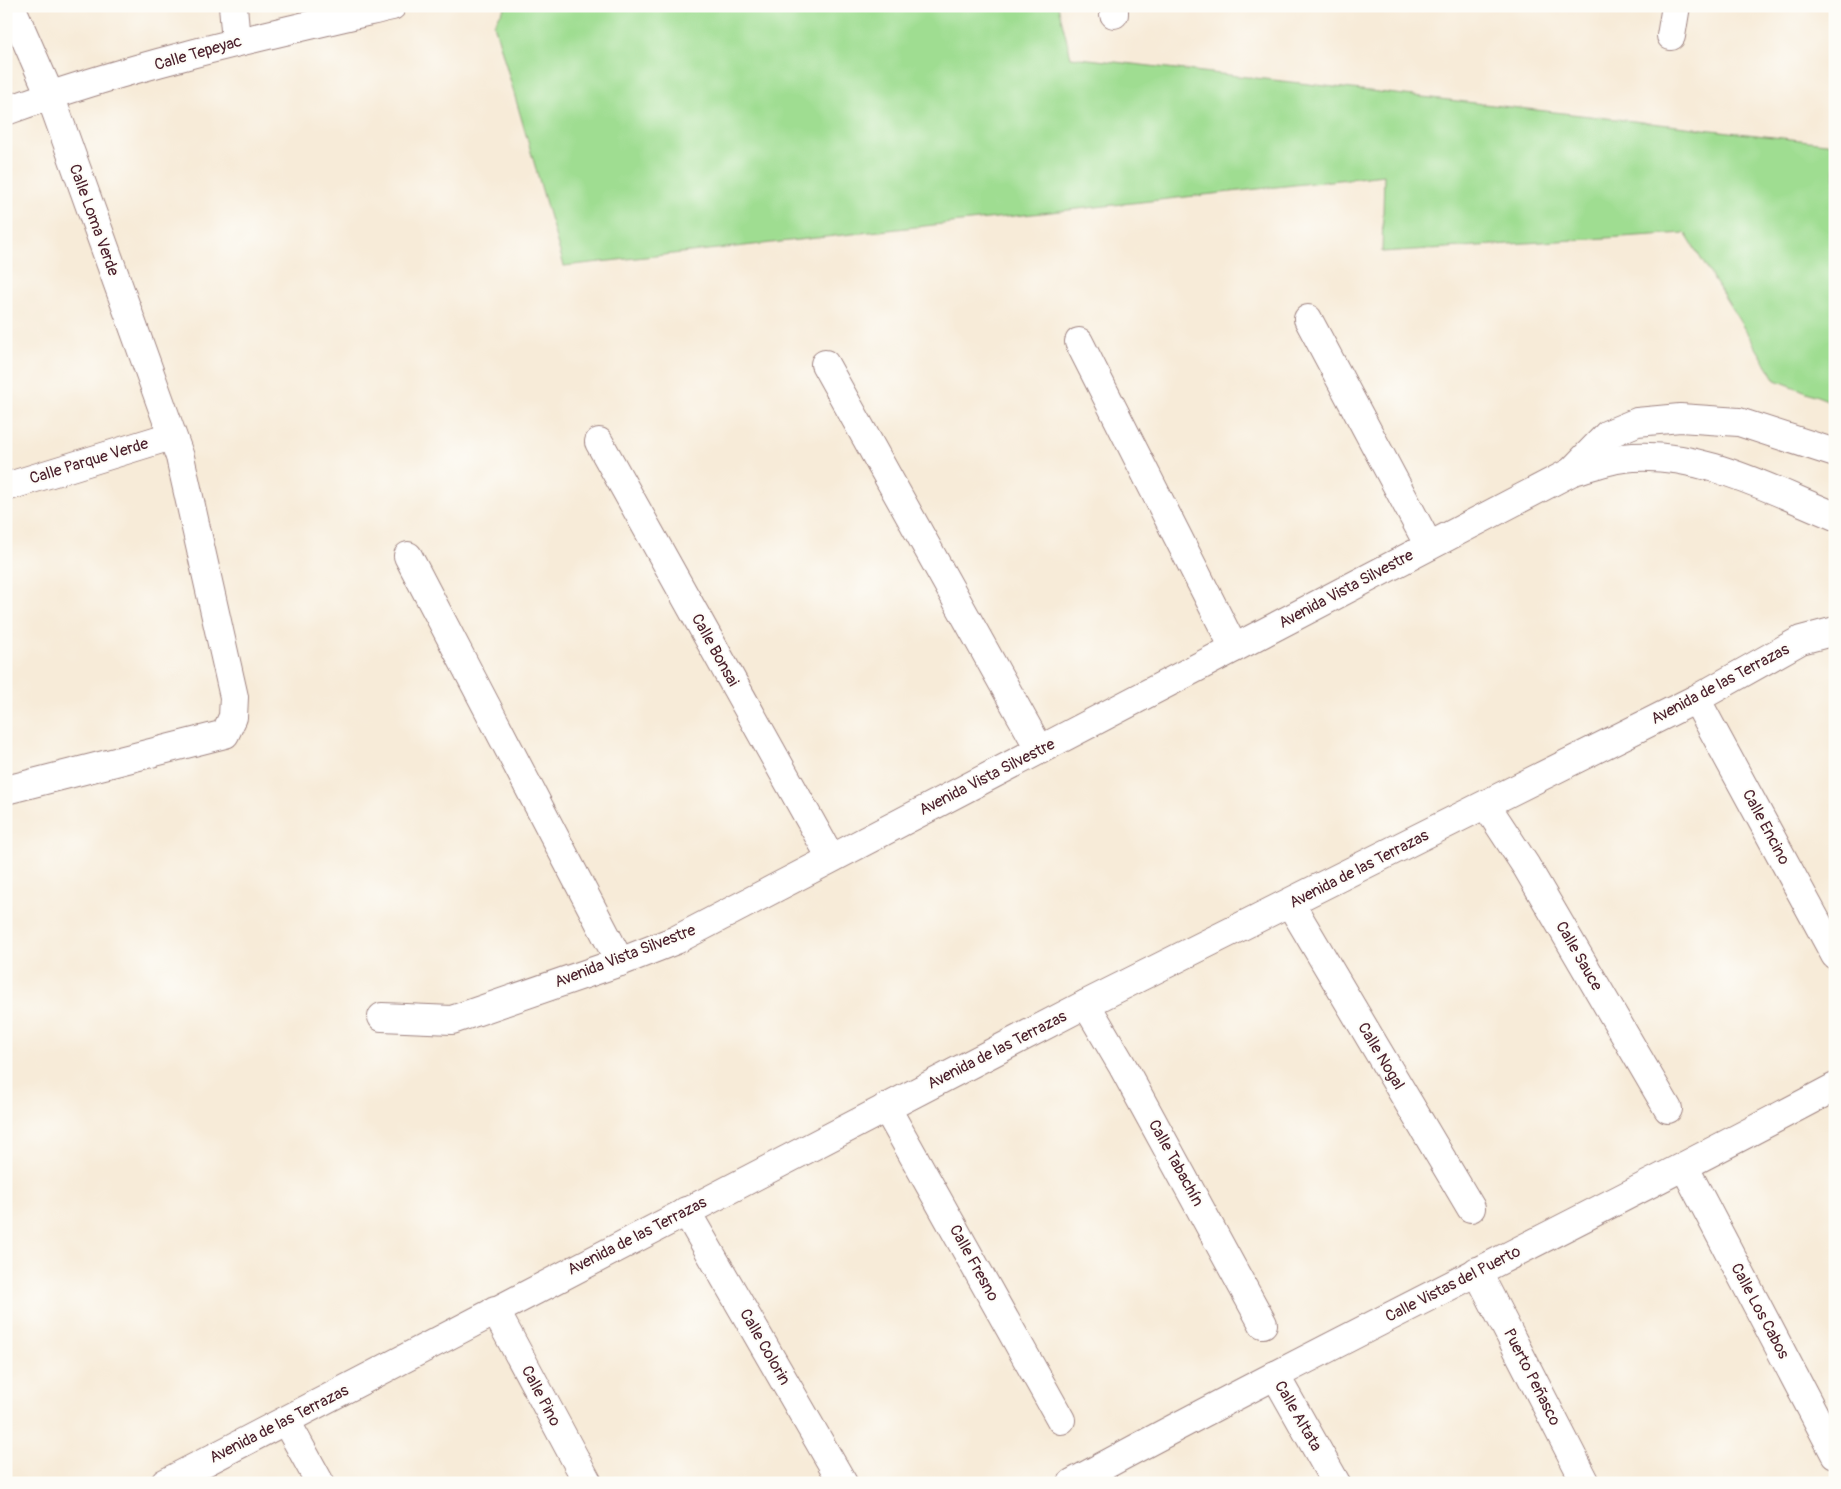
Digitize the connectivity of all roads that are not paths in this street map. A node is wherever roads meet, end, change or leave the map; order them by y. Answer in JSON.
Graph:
{"nodes":[{"id":1,"x":11,"y":6,"type":"edge"},
{"id":2,"x":233,"y":6,"type":"edge"},
{"id":3,"x":392,"y":6,"type":"edge"},
{"id":4,"x":1676,"y":6,"type":"edge"},
{"id":5,"x":1671,"y":36,"type":"dead end"},
{"id":6,"x":236,"y":42,"type":"junction"},
{"id":7,"x":50,"y":95,"type":"junction"},
{"id":8,"x":6,"y":111,"type":"edge"},
{"id":9,"x":1308,"y":319,"type":"dead end"},
{"id":10,"x":1078,"y":342,"type":"dead end"},
{"id":11,"x":825,"y":364,"type":"dead end"},
{"id":12,"x":171,"y":436,"type":"junction"},
{"id":13,"x":599,"y":442,"type":"dead end"},
{"id":14,"x":1835,"y":453,"type":"edge"},
{"id":15,"x":1571,"y":472,"type":"junction"},
{"id":16,"x":6,"y":487,"type":"edge"},
{"id":17,"x":1835,"y":516,"type":"edge"},
{"id":18,"x":1429,"y":546,"type":"junction"},
{"id":19,"x":408,"y":556,"type":"dead end"},
{"id":20,"x":1835,"y":631,"type":"edge"},
{"id":21,"x":1234,"y":648,"type":"junction"},
{"id":22,"x":1696,"y":699,"type":"junction"},
{"id":23,"x":1040,"y":750,"type":"junction"},
{"id":24,"x":6,"y":790,"type":"edge"},
{"id":25,"x":1486,"y":805,"type":"junction"},
{"id":26,"x":831,"y":858,"type":"junction"},
{"id":27,"x":1290,"y":904,"type":"junction"},
{"id":28,"x":1835,"y":954,"type":"edge"},
{"id":29,"x":620,"y":962,"type":"junction"},
{"id":30,"x":1086,"y":1004,"type":"junction"},
{"id":31,"x":382,"y":1017,"type":"dead end"},
{"id":32,"x":1835,"y":1087,"type":"edge"},
{"id":33,"x":886,"y":1107,"type":"junction"},
{"id":34,"x":1668,"y":1109,"type":"dead end"},
{"id":35,"x":1684,"y":1168,"type":"junction"},
{"id":36,"x":1471,"y":1208,"type":"dead end"},
{"id":37,"x":686,"y":1211,"type":"junction"},
{"id":38,"x":1478,"y":1271,"type":"junction"},
{"id":39,"x":495,"y":1310,"type":"junction"},
{"id":40,"x":1263,"y":1324,"type":"dead end"},
{"id":41,"x":1275,"y":1375,"type":"junction"},
{"id":42,"x":1061,"y":1420,"type":"dead end"},
{"id":43,"x":286,"y":1421,"type":"junction"},
{"id":44,"x":1835,"y":1454,"type":"edge"},
{"id":45,"x":1076,"y":1482,"type":"edge"},
{"id":46,"x":165,"y":1483,"type":"edge"},
{"id":47,"x":320,"y":1483,"type":"edge"},
{"id":48,"x":588,"y":1483,"type":"edge"},
{"id":49,"x":844,"y":1483,"type":"edge"},
{"id":50,"x":1336,"y":1483,"type":"edge"},
{"id":51,"x":1586,"y":1483,"type":"edge"}],
"edges":[{"from":1,"to":7,"type":"street","name":"Calle Loma Verde"},
{"from":2,"to":6,"type":"street"},
{"from":3,"to":6,"type":"street","name":"Calle Tepeyac"},
{"from":4,"to":5,"type":"street"},
{"from":6,"to":7,"type":"street","name":"Calle Tepeyac"},
{"from":7,"to":8,"type":"street","name":"Calle Tepeyac"},
{"from":7,"to":12,"type":"street","name":"Calle Loma Verde"},
{"from":9,"to":18,"type":"street"},
{"from":10,"to":21,"type":"street"},
{"from":11,"to":23,"type":"street"},
{"from":12,"to":16,"type":"street","name":"Calle Parque Verde"},
{"from":12,"to":24,"type":"street","name":"Calle Loma Verde"},
{"from":13,"to":26,"type":"street","name":"Calle Bonsai"},
{"from":14,"to":15,"type":"street","name":"Avenida Vista Silvestre"},
{"from":15,"to":17,"type":"street","name":"Avenida Vista Silvestre"},
{"from":15,"to":18,"type":"street","name":"Avenida Vista Silvestre"},
{"from":18,"to":21,"type":"street","name":"Avenida Vista Silvestre"},
{"from":19,"to":29,"type":"street"},
{"from":20,"to":22,"type":"street","name":"Avenida de las Terrazas"},
{"from":21,"to":23,"type":"street","name":"Avenida Vista Silvestre"},
{"from":22,"to":25,"type":"street","name":"Avenida de las Terrazas"},
{"from":22,"to":28,"type":"street","name":"Calle Encino"},
{"from":23,"to":26,"type":"street","name":"Avenida Vista Silvestre"},
{"from":25,"to":27,"type":"street","name":"Avenida de las Terrazas"},
{"from":25,"to":34,"type":"street","name":"Calle Sauce"},
{"from":26,"to":29,"type":"street","name":"Avenida Vista Silvestre"},
{"from":27,"to":30,"type":"street","name":"Avenida de las Terrazas"},
{"from":27,"to":36,"type":"street","name":"Calle Nogal"},
{"from":29,"to":31,"type":"street","name":"Avenida Vista Silvestre"},
{"from":30,"to":33,"type":"street","name":"Avenida de las Terrazas"},
{"from":30,"to":40,"type":"street","name":"Calle Tabachín"},
{"from":32,"to":35,"type":"street","name":"Calle Vistas del Puerto"},
{"from":33,"to":37,"type":"street","name":"Avenida de las Terrazas"},
{"from":33,"to":42,"type":"street","name":"Calle Fresno"},
{"from":35,"to":38,"type":"street","name":"Calle Vistas del Puerto"},
{"from":35,"to":44,"type":"street","name":"Calle Los Cabos"},
{"from":37,"to":39,"type":"street","name":"Avenida de las Terrazas"},
{"from":37,"to":49,"type":"street","name":"Calle Colorin"},
{"from":38,"to":41,"type":"street","name":"Calle Vistas del Puerto"},
{"from":38,"to":51,"type":"street","name":"Puerto Peñasco"},
{"from":39,"to":43,"type":"street","name":"Avenida de las Terrazas"},
{"from":39,"to":48,"type":"street","name":"Calle Pino"},
{"from":41,"to":45,"type":"street","name":"Calle Vistas del Puerto"},
{"from":41,"to":50,"type":"street","name":"Calle Altata"},
{"from":43,"to":46,"type":"street","name":"Avenida de las Terrazas"},
{"from":43,"to":47,"type":"street"}]}
